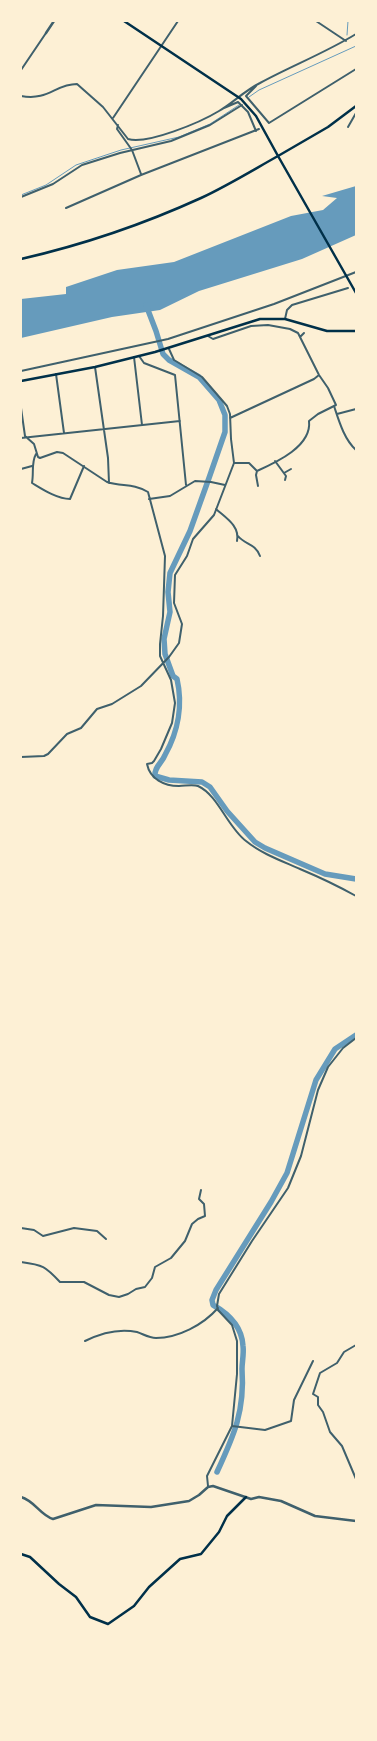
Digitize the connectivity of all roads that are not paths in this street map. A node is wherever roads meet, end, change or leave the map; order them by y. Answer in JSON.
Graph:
{"nodes":[{"id":1,"x":54,"y":21,"type":"edge"},
{"id":2,"x":124,"y":21,"type":"edge"},
{"id":3,"x":178,"y":21,"type":"edge"},
{"id":4,"x":316,"y":21,"type":"edge"},
{"id":5,"x":46,"y":33,"type":"joint"},
{"id":6,"x":356,"y":34,"type":"edge"},
{"id":7,"x":346,"y":41,"type":"junction"},
{"id":8,"x":162,"y":46,"type":"junction"},
{"id":9,"x":356,"y":69,"type":"edge"},
{"id":10,"x":21,"y":70,"type":"edge"},
{"id":11,"x":256,"y":84,"type":"junction"},
{"id":12,"x":21,"y":96,"type":"edge"},
{"id":13,"x":237,"y":96,"type":"junction"},
{"id":14,"x":242,"y":105,"type":"junction"},
{"id":15,"x":356,"y":106,"type":"edge"},
{"id":16,"x":220,"y":111,"type":"junction"},
{"id":17,"x":356,"y":113,"type":"edge"},
{"id":18,"x":113,"y":118,"type":"junction"},
{"id":19,"x":118,"y":125,"type":"junction"},
{"id":20,"x":348,"y":127,"type":"dead end"},
{"id":21,"x":259,"y":129,"type":"dead end"},
{"id":22,"x":256,"y":131,"type":"junction"},
{"id":23,"x":132,"y":150,"type":"junction"},
{"id":24,"x":278,"y":156,"type":"junction"},
{"id":25,"x":142,"y":175,"type":"junction"},
{"id":26,"x":21,"y":197,"type":"edge"},
{"id":27,"x":66,"y":208,"type":"dead end"},
{"id":28,"x":21,"y":259,"type":"edge"},
{"id":29,"x":356,"y":272,"type":"edge"},
{"id":30,"x":346,"y":274,"type":"junction"},
{"id":31,"x":348,"y":288,"type":"dead end"},
{"id":32,"x":356,"y":293,"type":"edge"},
{"id":33,"x":285,"y":319,"type":"junction"},
{"id":34,"x":356,"y":331,"type":"edge"},
{"id":35,"x":304,"y":333,"type":"dead end"},
{"id":36,"x":208,"y":336,"type":"junction"},
{"id":37,"x":300,"y":337,"type":"junction"},
{"id":38,"x":169,"y":349,"type":"junction"},
{"id":39,"x":139,"y":356,"type":"junction"},
{"id":40,"x":134,"y":357,"type":"junction"},
{"id":41,"x":95,"y":367,"type":"junction"},
{"id":42,"x":21,"y":371,"type":"edge"},
{"id":43,"x":56,"y":374,"type":"junction"},
{"id":44,"x":319,"y":375,"type":"junction"},
{"id":45,"x":21,"y":381,"type":"edge"},
{"id":46,"x":334,"y":406,"type":"junction"},
{"id":47,"x":21,"y":408,"type":"edge"},
{"id":48,"x":356,"y":409,"type":"edge"},
{"id":49,"x":337,"y":414,"type":"junction"},
{"id":50,"x":230,"y":418,"type":"junction"},
{"id":51,"x":180,"y":421,"type":"junction"},
{"id":52,"x":142,"y":424,"type":"junction"},
{"id":53,"x":103,"y":429,"type":"junction"},
{"id":54,"x":64,"y":433,"type":"junction"},
{"id":55,"x":25,"y":436,"type":"junction"},
{"id":56,"x":21,"y":438,"type":"edge"},
{"id":57,"x":356,"y":450,"type":"edge"},
{"id":58,"x":36,"y":453,"type":"junction"},
{"id":59,"x":275,"y":461,"type":"junction"},
{"id":60,"x":234,"y":463,"type":"junction"},
{"id":61,"x":32,"y":466,"type":"junction"},
{"id":62,"x":84,"y":466,"type":"junction"},
{"id":63,"x":21,"y":469,"type":"edge"},
{"id":64,"x":290,"y":469,"type":"dead end"},
{"id":65,"x":257,"y":471,"type":"junction"},
{"id":66,"x":284,"y":473,"type":"junction"},
{"id":67,"x":285,"y":480,"type":"dead end"},
{"id":68,"x":109,"y":483,"type":"junction"},
{"id":69,"x":186,"y":485,"type":"junction"},
{"id":70,"x":225,"y":485,"type":"junction"},
{"id":71,"x":258,"y":486,"type":"dead end"},
{"id":72,"x":149,"y":499,"type":"junction"},
{"id":73,"x":216,"y":509,"type":"junction"},
{"id":74,"x":238,"y":536,"type":"junction"},
{"id":75,"x":238,"y":541,"type":"dead end"},
{"id":76,"x":260,"y":556,"type":"dead end"},
{"id":77,"x":163,"y":664,"type":"junction"},
{"id":78,"x":21,"y":756,"type":"edge"},
{"id":79,"x":356,"y":896,"type":"edge"},
{"id":80,"x":356,"y":1038,"type":"edge"},
{"id":81,"x":201,"y":1190,"type":"dead end"},
{"id":82,"x":21,"y":1228,"type":"edge"},
{"id":83,"x":106,"y":1239,"type":"dead end"},
{"id":84,"x":21,"y":1262,"type":"edge"},
{"id":85,"x":217,"y":1307,"type":"junction"},
{"id":86,"x":85,"y":1341,"type":"dead end"},
{"id":87,"x":356,"y":1345,"type":"edge"},
{"id":88,"x":313,"y":1362,"type":"dead end"},
{"id":89,"x":232,"y":1426,"type":"junction"},
{"id":90,"x":356,"y":1479,"type":"edge"},
{"id":91,"x":208,"y":1487,"type":"junction"},
{"id":92,"x":21,"y":1497,"type":"edge"},
{"id":93,"x":246,"y":1498,"type":"junction"},
{"id":94,"x":356,"y":1521,"type":"edge"},
{"id":95,"x":21,"y":1554,"type":"edge"}],
"edges":[{"from":1,"to":5,"type":"street"},
{"from":2,"to":8,"type":"main road"},
{"from":3,"to":8,"type":"street"},
{"from":4,"to":7,"type":"street"},
{"from":5,"to":10,"type":"street"},
{"from":6,"to":7,"type":"street"},
{"from":7,"to":11,"type":"street"},
{"from":8,"to":13,"type":"main road"},
{"from":8,"to":18,"type":"street"},
{"from":9,"to":11,"type":"street"},
{"from":11,"to":13,"type":"street"},
{"from":12,"to":18,"type":"street"},
{"from":13,"to":16,"type":"street"},
{"from":13,"to":24,"type":"main road"},
{"from":14,"to":16,"type":"street"},
{"from":14,"to":22,"type":"street"},
{"from":14,"to":23,"type":"street"},
{"from":15,"to":24,"type":"main road"},
{"from":16,"to":19,"type":"street"},
{"from":17,"to":20,"type":"street"},
{"from":18,"to":19,"type":"street"},
{"from":19,"to":23,"type":"street"},
{"from":21,"to":22,"type":"street"},
{"from":22,"to":25,"type":"street"},
{"from":23,"to":25,"type":"street"},
{"from":23,"to":26,"type":"street"},
{"from":24,"to":28,"type":"main road"},
{"from":24,"to":30,"type":"main road"},
{"from":25,"to":27,"type":"street"},
{"from":29,"to":30,"type":"street"},
{"from":30,"to":32,"type":"main road"},
{"from":30,"to":42,"type":"street"},
{"from":31,"to":33,"type":"street"},
{"from":33,"to":34,"type":"main road"},
{"from":33,"to":36,"type":"main road"},
{"from":35,"to":37,"type":"street"},
{"from":36,"to":37,"type":"street"},
{"from":36,"to":38,"type":"main road"},
{"from":37,"to":44,"type":"street"},
{"from":38,"to":39,"type":"main road"},
{"from":38,"to":50,"type":"street"},
{"from":39,"to":40,"type":"main road"},
{"from":39,"to":51,"type":"street"},
{"from":40,"to":41,"type":"main road"},
{"from":40,"to":52,"type":"street"},
{"from":41,"to":43,"type":"main road"},
{"from":41,"to":53,"type":"street"},
{"from":43,"to":45,"type":"main road"},
{"from":43,"to":54,"type":"street"},
{"from":44,"to":46,"type":"street"},
{"from":44,"to":50,"type":"street"},
{"from":46,"to":49,"type":"street"},
{"from":46,"to":59,"type":"street"},
{"from":47,"to":55,"type":"street"},
{"from":48,"to":49,"type":"street"},
{"from":49,"to":57,"type":"street"},
{"from":50,"to":60,"type":"street"},
{"from":51,"to":52,"type":"street"},
{"from":51,"to":69,"type":"street"},
{"from":52,"to":53,"type":"street"},
{"from":53,"to":54,"type":"street"},
{"from":53,"to":68,"type":"street"},
{"from":54,"to":55,"type":"street"},
{"from":55,"to":56,"type":"street"},
{"from":55,"to":58,"type":"street"},
{"from":58,"to":61,"type":"street"},
{"from":58,"to":62,"type":"street"},
{"from":59,"to":65,"type":"street"},
{"from":59,"to":66,"type":"street"},
{"from":60,"to":65,"type":"street"},
{"from":60,"to":70,"type":"street"},
{"from":61,"to":62,"type":"street"},
{"from":61,"to":63,"type":"street"},
{"from":62,"to":68,"type":"street"},
{"from":64,"to":66,"type":"street"},
{"from":65,"to":71,"type":"street"},
{"from":66,"to":67,"type":"street"},
{"from":68,"to":72,"type":"street"},
{"from":69,"to":70,"type":"street"},
{"from":69,"to":72,"type":"street"},
{"from":70,"to":73,"type":"street"},
{"from":72,"to":77,"type":"street"},
{"from":73,"to":74,"type":"street"},
{"from":73,"to":77,"type":"street"},
{"from":74,"to":75,"type":"street"},
{"from":74,"to":76,"type":"street"},
{"from":77,"to":78,"type":"street"},
{"from":77,"to":79,"type":"street"},
{"from":80,"to":85,"type":"street"},
{"from":81,"to":84,"type":"street"},
{"from":82,"to":83,"type":"street"},
{"from":85,"to":86,"type":"street"},
{"from":85,"to":89,"type":"street"},
{"from":87,"to":90,"type":"street"},
{"from":88,"to":89,"type":"street"},
{"from":89,"to":91,"type":"street"},
{"from":91,"to":92,"type":"street"},
{"from":91,"to":93,"type":"street"},
{"from":93,"to":94,"type":"street"},
{"from":93,"to":95,"type":"main road"}]}
